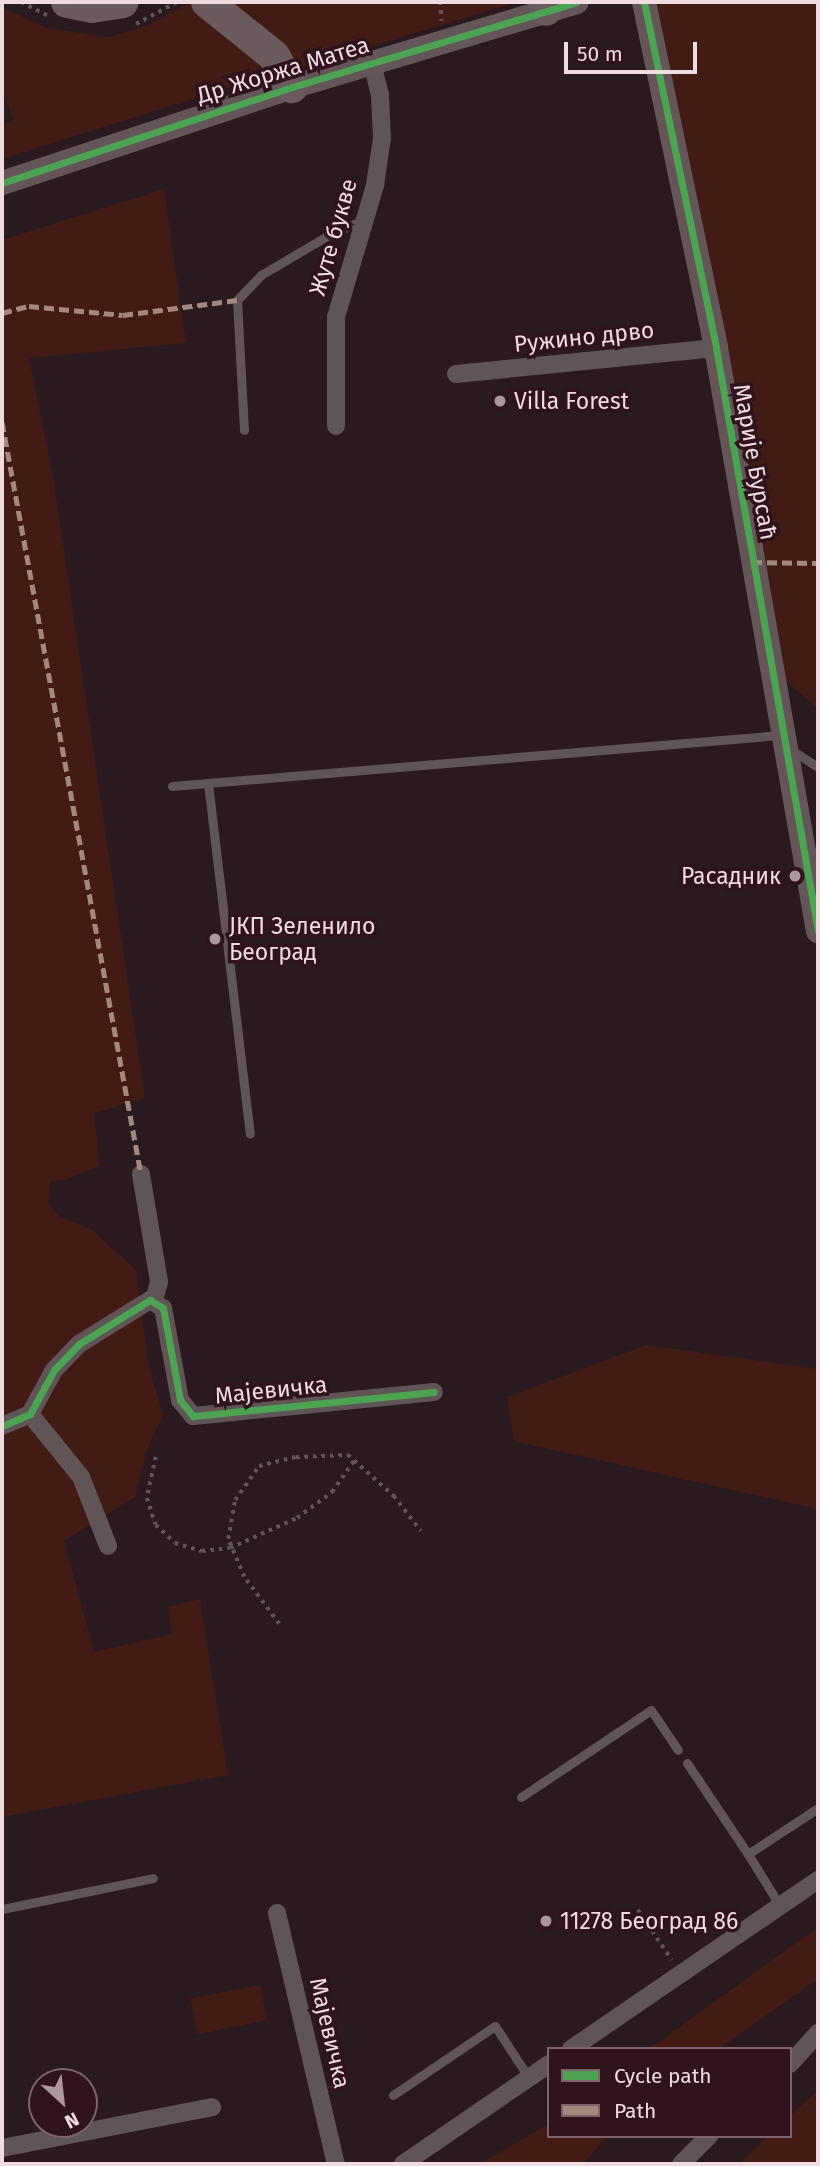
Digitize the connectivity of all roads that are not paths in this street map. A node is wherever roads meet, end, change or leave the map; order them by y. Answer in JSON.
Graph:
{"nodes":[{"id":1,"x":67,"y":2,"type":"edge"},
{"id":2,"x":123,"y":2,"type":"edge"},
{"id":3,"x":206,"y":2,"type":"edge"},
{"id":4,"x":577,"y":2,"type":"edge"},
{"id":5,"x":644,"y":2,"type":"edge"},
{"id":6,"x":545,"y":6,"type":"edge"},
{"id":7,"x":372,"y":63,"type":"junction"},
{"id":8,"x":292,"y":86,"type":"junction"},
{"id":9,"x":2,"y":183,"type":"edge"},
{"id":10,"x":365,"y":219,"type":"junction"},
{"id":11,"x":716,"y":348,"type":"junction"},
{"id":12,"x":456,"y":374,"type":"dead end"},
{"id":13,"x":336,"y":426,"type":"dead end"},
{"id":14,"x":244,"y":430,"type":"dead end"},
{"id":15,"x":784,"y":741,"type":"junction"},
{"id":16,"x":818,"y":766,"type":"edge"},
{"id":17,"x":208,"y":783,"type":"junction"},
{"id":18,"x":172,"y":786,"type":"dead end"},
{"id":19,"x":816,"y":908,"type":"edge"},
{"id":20,"x":250,"y":1133,"type":"dead end"},
{"id":21,"x":141,"y":1174,"type":"dead end"},
{"id":22,"x":154,"y":1300,"type":"junction"},
{"id":23,"x":434,"y":1392,"type":"dead end"},
{"id":24,"x":30,"y":1414,"type":"junction"},
{"id":25,"x":2,"y":1426,"type":"edge"},
{"id":26,"x":108,"y":1546,"type":"dead end"},
{"id":27,"x":678,"y":1750,"type":"dead end"},
{"id":28,"x":687,"y":1763,"type":"dead end"},
{"id":29,"x":521,"y":1797,"type":"dead end"},
{"id":30,"x":818,"y":1808,"type":"edge"},
{"id":31,"x":748,"y":1854,"type":"junction"},
{"id":32,"x":153,"y":1878,"type":"dead end"},
{"id":33,"x":818,"y":1880,"type":"edge"},
{"id":34,"x":780,"y":1906,"type":"junction"},
{"id":35,"x":2,"y":1909,"type":"edge"},
{"id":36,"x":277,"y":1913,"type":"dead end"},
{"id":37,"x":818,"y":2033,"type":"edge"},
{"id":38,"x":574,"y":2047,"type":"edge"},
{"id":39,"x":792,"y":2062,"type":"edge"},
{"id":40,"x":547,"y":2065,"type":"edge"},
{"id":41,"x":528,"y":2078,"type":"junction"},
{"id":42,"x":393,"y":2095,"type":"dead end"},
{"id":43,"x":212,"y":2107,"type":"dead end"},
{"id":44,"x":707,"y":2138,"type":"edge"},
{"id":45,"x":2,"y":2148,"type":"edge"},
{"id":46,"x":336,"y":2164,"type":"edge"},
{"id":47,"x":402,"y":2164,"type":"edge"},
{"id":48,"x":681,"y":2164,"type":"edge"}],
"edges":[{"from":1,"to":2,"type":"highway"},
{"from":3,"to":8,"type":"highway"},
{"from":4,"to":6,"type":"street","name":"Др Жоржа Матеа"},
{"from":5,"to":11,"type":"street","name":"Марије Бурсаћ"},
{"from":6,"to":7,"type":"street","name":"Др Жоржа Матеа"},
{"from":7,"to":8,"type":"street","name":"Др Жоржа Матеа"},
{"from":7,"to":10,"type":"street","name":"Жуте букве"},
{"from":8,"to":9,"type":"street","name":"Др Жоржа Матеа"},
{"from":10,"to":13,"type":"street","name":"Жуте букве"},
{"from":10,"to":14,"type":"lane"},
{"from":11,"to":12,"type":"street","name":"Ружино дрво"},
{"from":11,"to":15,"type":"street","name":"Марије Бурсаћ"},
{"from":15,"to":16,"type":"lane"},
{"from":15,"to":17,"type":"lane"},
{"from":15,"to":19,"type":"street","name":"Марије Бурсаћ"},
{"from":17,"to":18,"type":"lane"},
{"from":17,"to":20,"type":"lane"},
{"from":21,"to":22,"type":"street","name":"Мајевичка"},
{"from":22,"to":23,"type":"street","name":"Мајевичка"},
{"from":22,"to":24,"type":"street"},
{"from":24,"to":25,"type":"street"},
{"from":24,"to":26,"type":"street"},
{"from":27,"to":29,"type":"lane"},
{"from":28,"to":31,"type":"lane"},
{"from":30,"to":31,"type":"lane"},
{"from":31,"to":34,"type":"lane"},
{"from":32,"to":35,"type":"lane"},
{"from":33,"to":34,"type":"street"},
{"from":34,"to":38,"type":"street"},
{"from":36,"to":46,"type":"street","name":"Мајевичка"},
{"from":37,"to":39,"type":"street"},
{"from":40,"to":41,"type":"street"},
{"from":41,"to":42,"type":"lane"},
{"from":41,"to":47,"type":"street"},
{"from":43,"to":45,"type":"street"},
{"from":44,"to":48,"type":"street"}]}
